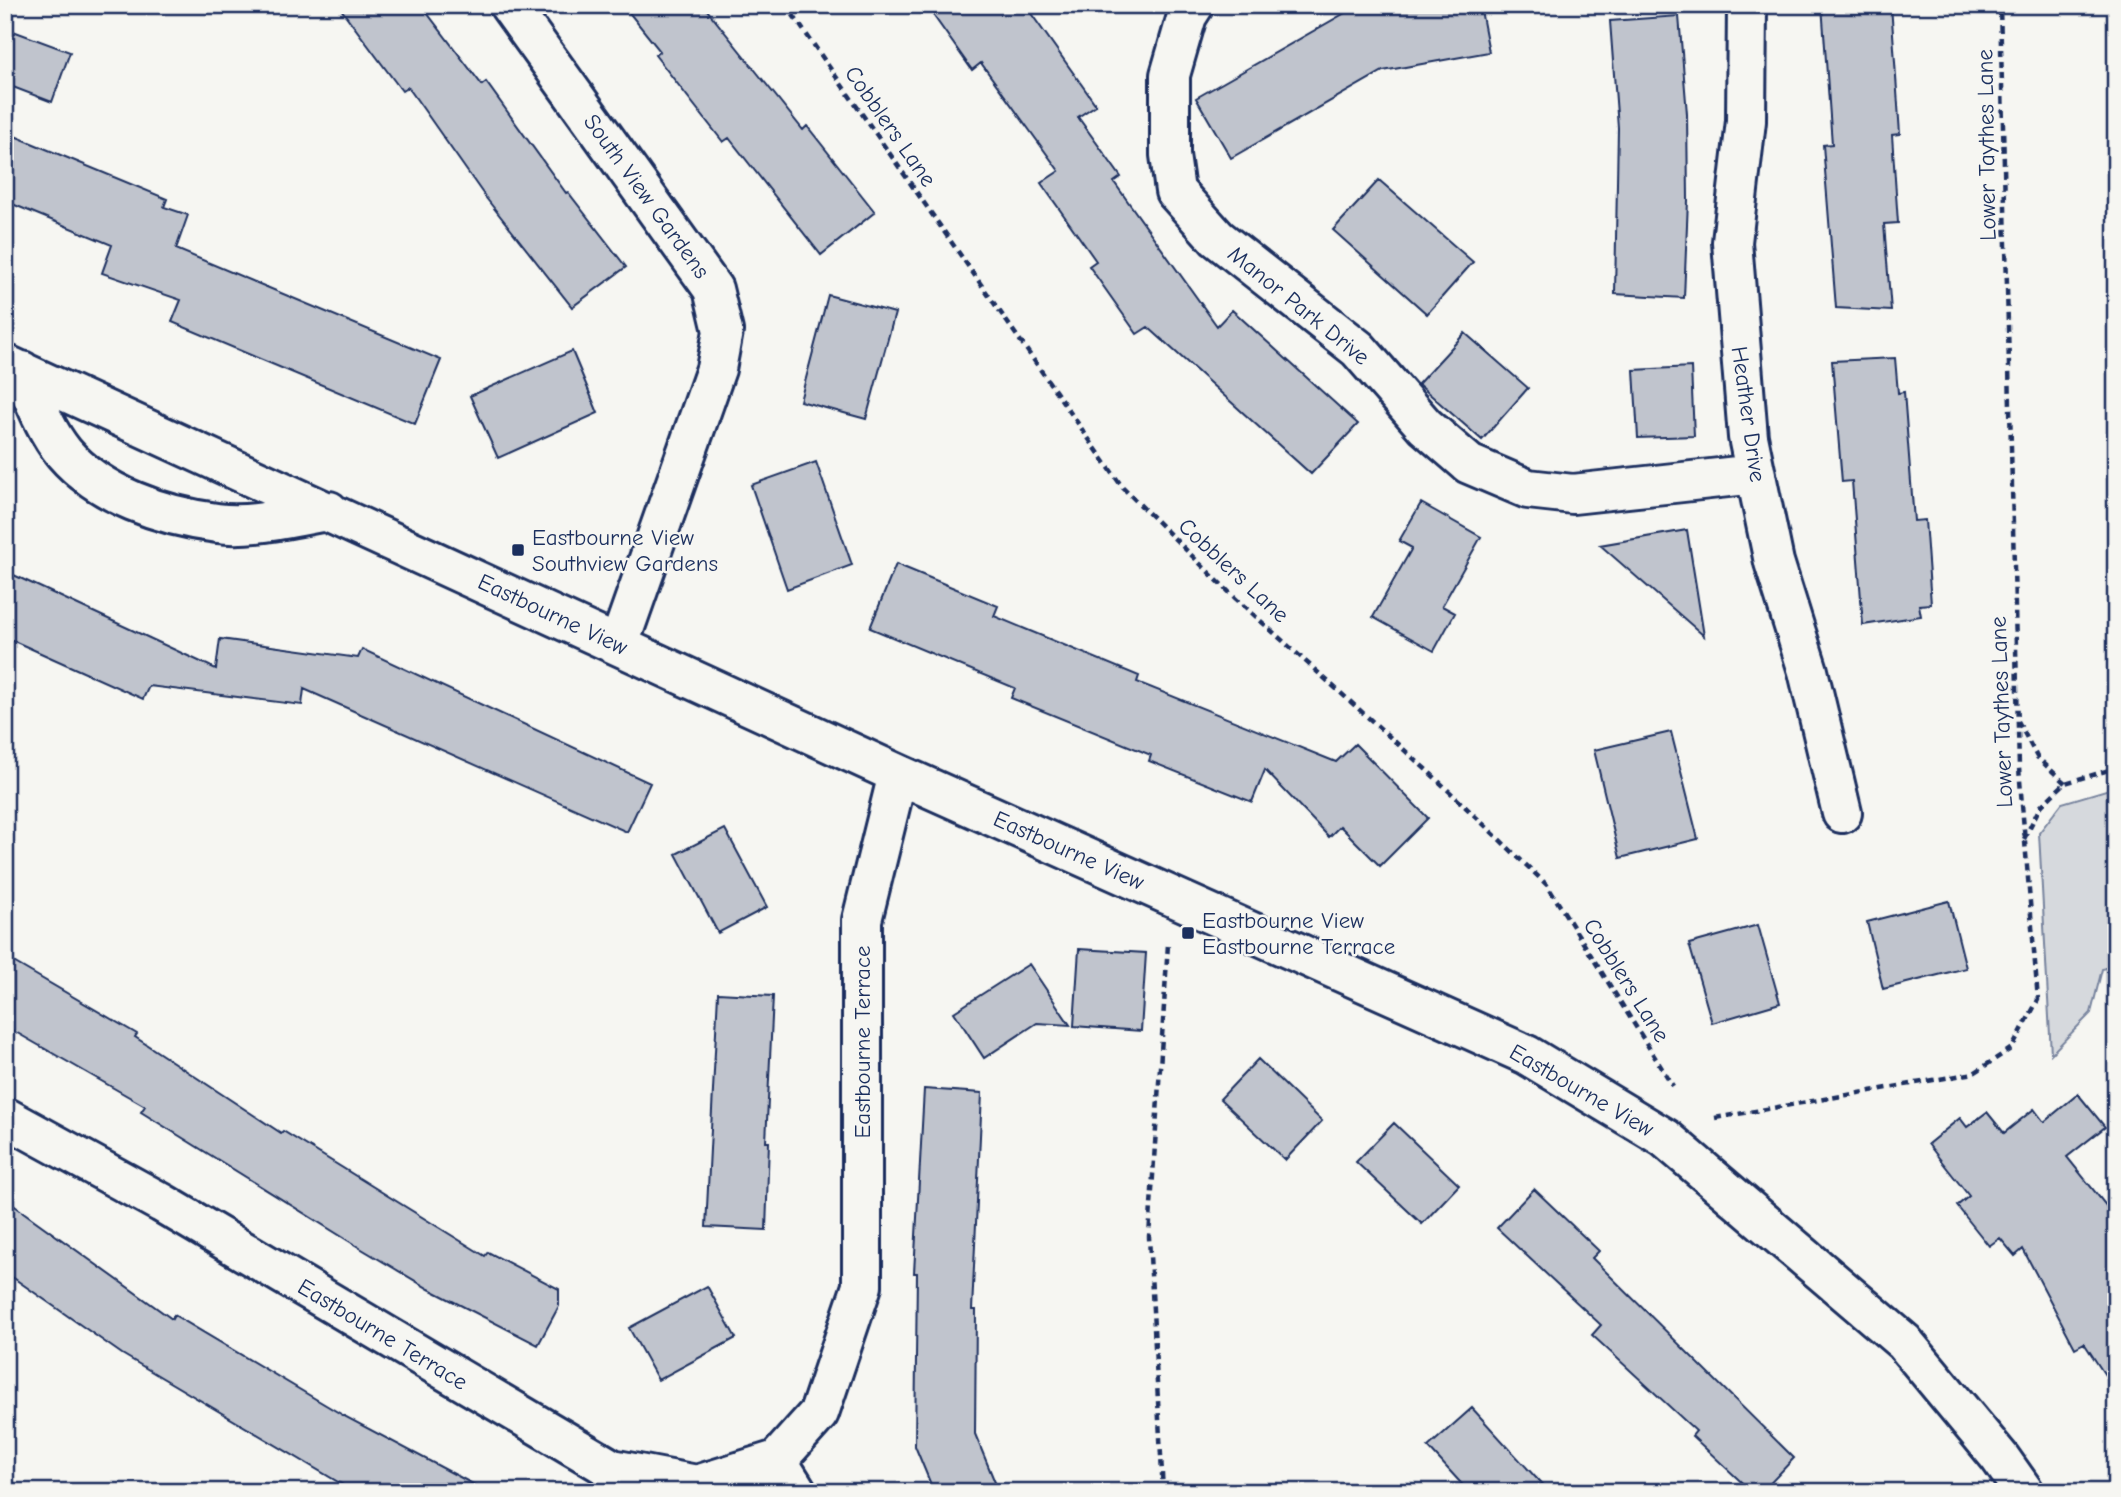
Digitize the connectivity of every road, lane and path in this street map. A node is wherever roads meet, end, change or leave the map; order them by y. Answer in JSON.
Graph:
{"nodes":[{"id":1,"x":509,"y":5,"type":"edge"},
{"id":2,"x":786,"y":5,"type":"edge"},
{"id":3,"x":1747,"y":5,"type":"edge"},
{"id":4,"x":2000,"y":5,"type":"edge"},
{"id":5,"x":1182,"y":9,"type":"edge"},
{"id":6,"x":14,"y":368,"type":"edge"},
{"id":7,"x":1756,"y":474,"type":"junction"},
{"id":8,"x":329,"y":511,"type":"junction"},
{"id":9,"x":619,"y":644,"type":"junction"},
{"id":10,"x":2018,"y":720,"type":"junction"},
{"id":11,"x":2116,"y":768,"type":"edge"},
{"id":12,"x":898,"y":774,"type":"junction"},
{"id":13,"x":2065,"y":783,"type":"junction"},
{"id":14,"x":1842,"y":813,"type":"dead end"},
{"id":15,"x":2024,"y":840,"type":"junction"},
{"id":16,"x":1169,"y":895,"type":"junction"},
{"id":17,"x":1676,"y":1090,"type":"dead end"},
{"id":18,"x":5,"y":1117,"type":"edge"},
{"id":19,"x":1665,"y":1138,"type":"junction"},
{"id":20,"x":777,"y":1460,"type":"junction"},
{"id":21,"x":797,"y":1492,"type":"edge"},
{"id":22,"x":1163,"y":1492,"type":"edge"},
{"id":23,"x":2024,"y":1492,"type":"edge"}],
"edges":[{"from":1,"to":9,"type":"street","name":"South View Gardens"},
{"from":2,"to":17,"type":"path","name":"Cobblers Lane"},
{"from":3,"to":7,"type":"street","name":"Heather Drive"},
{"from":4,"to":10,"type":"path","name":"Lower Taythes Lane"},
{"from":5,"to":7,"type":"street","name":"Manor Park Drive"},
{"from":6,"to":8,"type":"street","name":"Eastbourne View"},
{"from":6,"to":8,"type":"street"},
{"from":7,"to":14,"type":"street","name":"Heather Drive"},
{"from":8,"to":9,"type":"street","name":"Eastbourne View"},
{"from":9,"to":12,"type":"street","name":"Eastbourne View"},
{"from":10,"to":13,"type":"path"},
{"from":10,"to":15,"type":"path","name":"Lower Taythes Lane"},
{"from":11,"to":13,"type":"path"},
{"from":12,"to":16,"type":"street","name":"Eastbourne View"},
{"from":12,"to":20,"type":"street","name":"Eastbourne Terrace"},
{"from":13,"to":15,"type":"path"},
{"from":15,"to":19,"type":"path","name":"Lower Taythes Lane"},
{"from":16,"to":19,"type":"street","name":"Eastbourne View"},
{"from":16,"to":22,"type":"path"},
{"from":18,"to":20,"type":"street","name":"Eastbourne Terrace"},
{"from":19,"to":23,"type":"street","name":"Eastbourne View"},
{"from":20,"to":21,"type":"street"}]}
